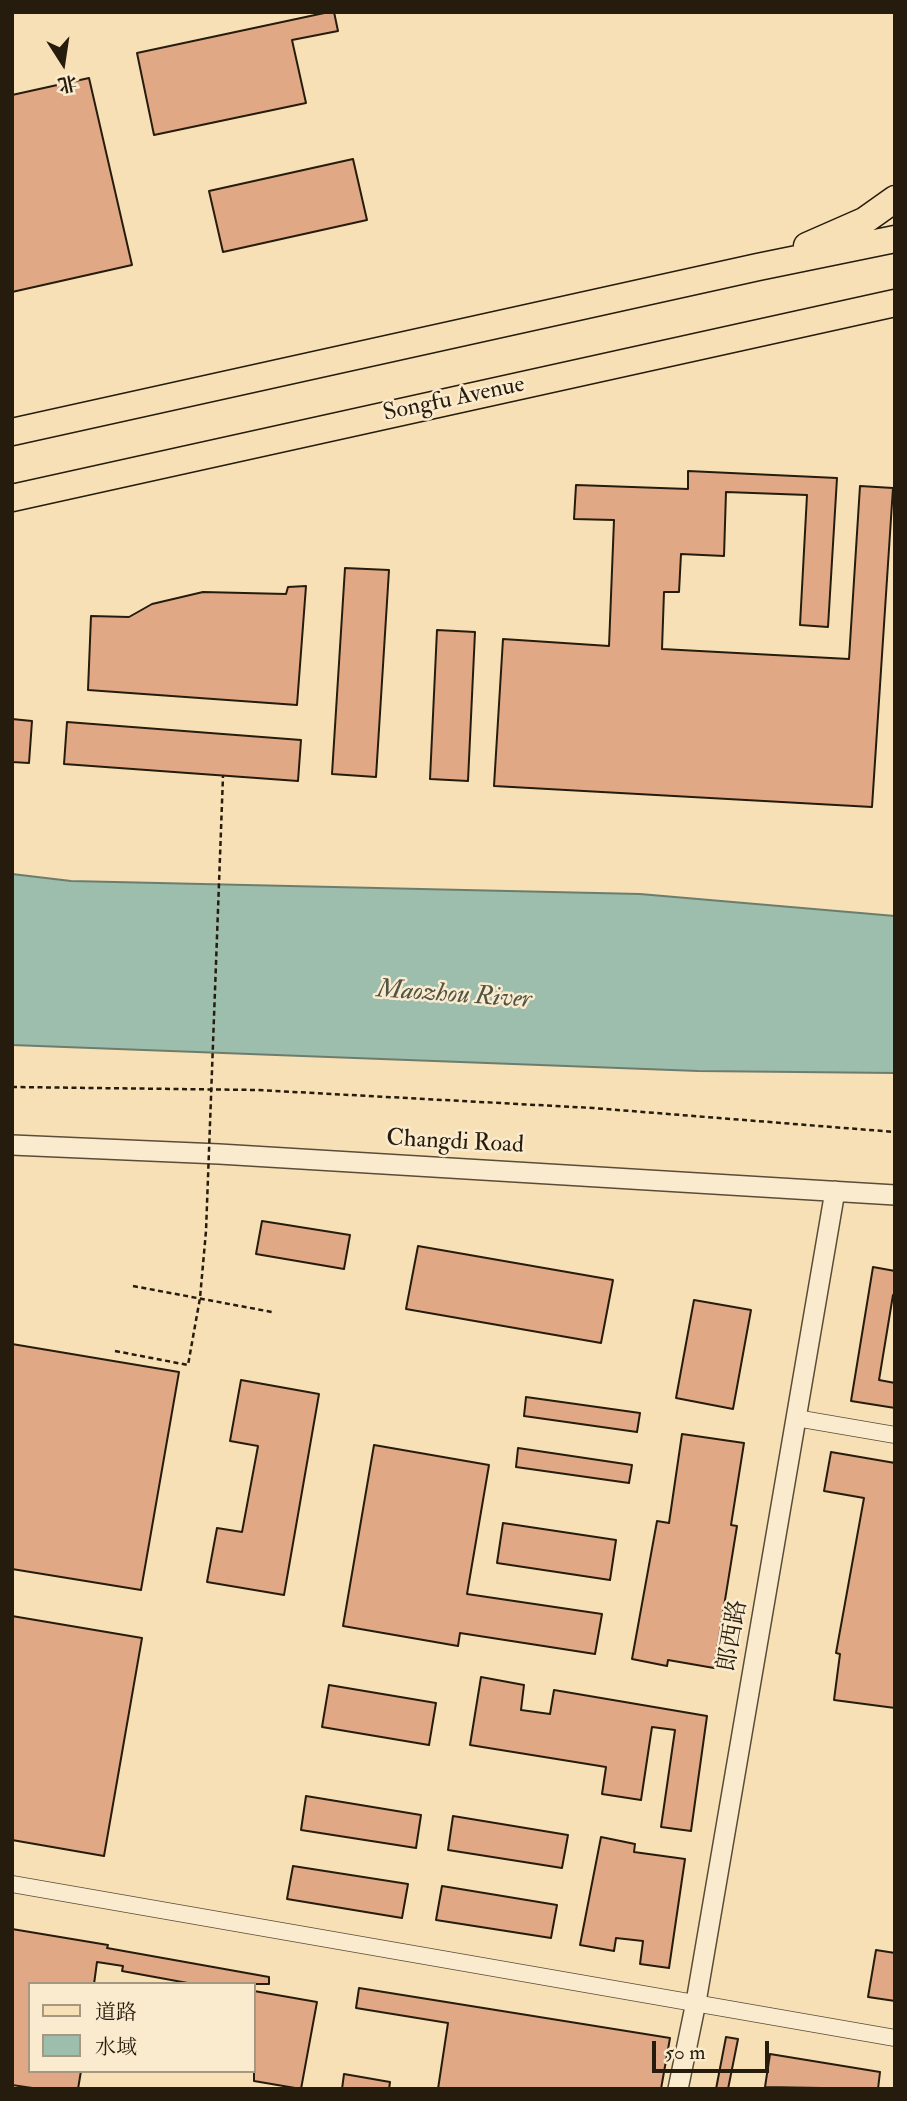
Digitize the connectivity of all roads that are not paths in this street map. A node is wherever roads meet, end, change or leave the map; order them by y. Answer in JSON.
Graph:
{"nodes":[{"id":1,"x":895,"y":199,"type":"edge"},
{"id":2,"x":895,"y":239,"type":"edge"},
{"id":3,"x":758,"y":267,"type":"junction"},
{"id":4,"x":895,"y":303,"type":"edge"},
{"id":5,"x":12,"y":432,"type":"edge"},
{"id":6,"x":12,"y":498,"type":"edge"},
{"id":7,"x":12,"y":1145,"type":"edge"},
{"id":8,"x":835,"y":1191,"type":"junction"},
{"id":9,"x":895,"y":1195,"type":"edge"},
{"id":10,"x":796,"y":1418,"type":"junction"},
{"id":11,"x":895,"y":1435,"type":"edge"},
{"id":12,"x":12,"y":1885,"type":"edge"},
{"id":13,"x":696,"y":2002,"type":"junction"},
{"id":14,"x":895,"y":2038,"type":"edge"},
{"id":15,"x":678,"y":2089,"type":"edge"}],
"edges":[{"from":1,"to":3,"type":"main road"},
{"from":2,"to":3,"type":"main road"},
{"from":3,"to":5,"type":"main road"},
{"from":4,"to":6,"type":"main road","name":"Songfu Avenue"},
{"from":7,"to":8,"type":"street","name":"Changdi Road"},
{"from":8,"to":9,"type":"street","name":"Changdi Road"},
{"from":8,"to":10,"type":"street","name":"郎西路"},
{"from":10,"to":11,"type":"street"},
{"from":10,"to":13,"type":"street","name":"郎西路"},
{"from":12,"to":13,"type":"street"},
{"from":13,"to":14,"type":"street"},
{"from":13,"to":15,"type":"street","name":"郎西路"}]}
